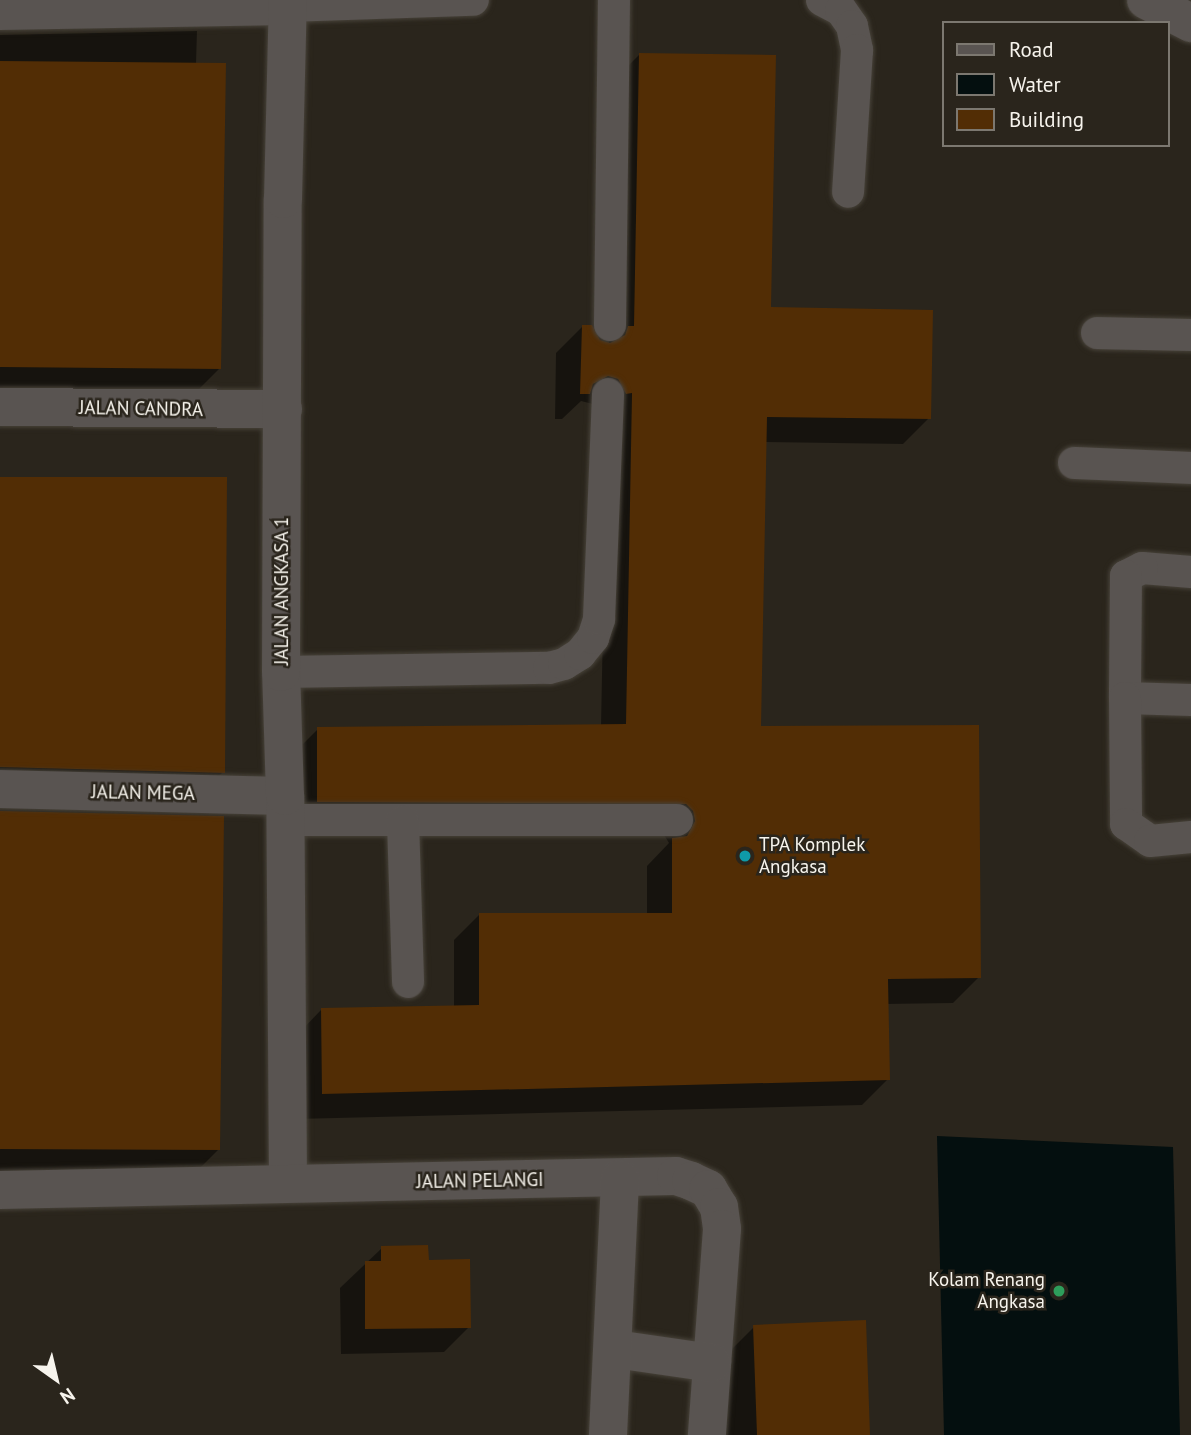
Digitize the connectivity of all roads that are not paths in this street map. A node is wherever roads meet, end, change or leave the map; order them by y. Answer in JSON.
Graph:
{"nodes":[{"id":1,"x":473,"y":0,"type":"edge"},
{"id":2,"x":614,"y":0,"type":"edge"},
{"id":3,"x":822,"y":0,"type":"edge"},
{"id":4,"x":1146,"y":0,"type":"edge"},
{"id":5,"x":288,"y":3,"type":"edge"},
{"id":6,"x":0,"y":11,"type":"edge"},
{"id":7,"x":1191,"y":23,"type":"edge"},
{"id":8,"x":848,"y":192,"type":"dead end"},
{"id":9,"x":610,"y":325,"type":"dead end"},
{"id":10,"x":1097,"y":333,"type":"dead end"},
{"id":11,"x":1191,"y":335,"type":"edge"},
{"id":12,"x":608,"y":394,"type":"dead end"},
{"id":13,"x":0,"y":407,"type":"edge"},
{"id":14,"x":283,"y":409,"type":"junction"},
{"id":15,"x":1074,"y":463,"type":"dead end"},
{"id":16,"x":1191,"y":468,"type":"edge"},
{"id":17,"x":1191,"y":572,"type":"edge"},
{"id":18,"x":281,"y":672,"type":"junction"},
{"id":19,"x":1125,"y":698,"type":"junction"},
{"id":20,"x":1191,"y":700,"type":"edge"},
{"id":21,"x":0,"y":789,"type":"edge"},
{"id":22,"x":285,"y":808,"type":"junction"},
{"id":23,"x":677,"y":820,"type":"dead end"},
{"id":24,"x":403,"y":821,"type":"junction"},
{"id":25,"x":1191,"y":837,"type":"edge"},
{"id":26,"x":408,"y":982,"type":"dead end"},
{"id":27,"x":620,"y":1179,"type":"junction"},
{"id":28,"x":288,"y":1182,"type":"junction"},
{"id":29,"x":0,"y":1190,"type":"edge"},
{"id":30,"x":615,"y":1349,"type":"junction"},
{"id":31,"x":712,"y":1363,"type":"junction"},
{"id":32,"x":608,"y":1435,"type":"edge"},
{"id":33,"x":707,"y":1435,"type":"edge"}],
"edges":[{"from":1,"to":5,"type":"lane"},
{"from":2,"to":9,"type":"lane"},
{"from":3,"to":8,"type":"lane"},
{"from":4,"to":7,"type":"street"},
{"from":5,"to":6,"type":"street"},
{"from":5,"to":14,"type":"street","name":"JALAN ANGKASA 1"},
{"from":10,"to":11,"type":"lane"},
{"from":12,"to":18,"type":"lane"},
{"from":13,"to":14,"type":"street","name":"JALAN CANDRA"},
{"from":14,"to":18,"type":"street","name":"JALAN ANGKASA 1"},
{"from":15,"to":16,"type":"lane"},
{"from":17,"to":19,"type":"lane"},
{"from":18,"to":22,"type":"street","name":"JALAN ANGKASA 1"},
{"from":19,"to":20,"type":"lane"},
{"from":19,"to":25,"type":"lane"},
{"from":21,"to":22,"type":"street","name":"JALAN MEGA"},
{"from":22,"to":24,"type":"lane"},
{"from":22,"to":28,"type":"street","name":"JALAN ANGKASA 1"},
{"from":23,"to":24,"type":"lane"},
{"from":24,"to":26,"type":"lane"},
{"from":27,"to":28,"type":"street","name":"JALAN PELANGI"},
{"from":27,"to":30,"type":"street"},
{"from":27,"to":31,"type":"street","name":"JALAN PELANGI"},
{"from":28,"to":29,"type":"street","name":"JALAN PELANGI"},
{"from":30,"to":31,"type":"street"},
{"from":30,"to":32,"type":"street"},
{"from":31,"to":33,"type":"street","name":"JALAN PELANGI"}]}
